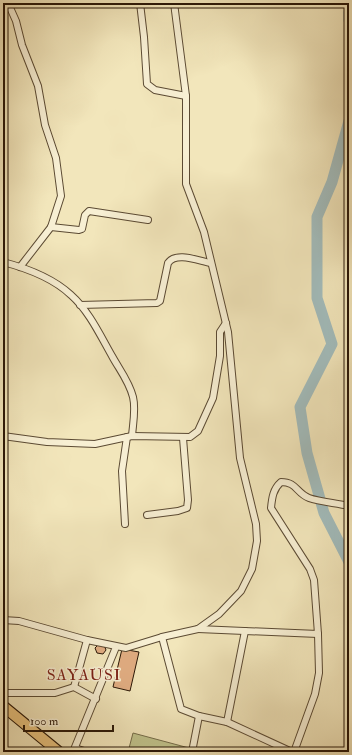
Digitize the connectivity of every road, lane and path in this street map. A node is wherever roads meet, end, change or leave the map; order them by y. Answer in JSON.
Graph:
{"nodes":[{"id":1,"x":8,"y":3,"type":"edge"},
{"id":2,"x":140,"y":3,"type":"edge"},
{"id":3,"x":174,"y":3,"type":"edge"},
{"id":4,"x":186,"y":96,"type":"junction"},
{"id":5,"x":148,"y":220,"type":"dead end"},
{"id":6,"x":51,"y":227,"type":"junction"},
{"id":7,"x":3,"y":262,"type":"edge"},
{"id":8,"x":211,"y":263,"type":"junction"},
{"id":9,"x":20,"y":267,"type":"junction"},
{"id":10,"x":80,"y":305,"type":"junction"},
{"id":11,"x":226,"y":323,"type":"junction"},
{"id":12,"x":3,"y":436,"type":"edge"},
{"id":13,"x":130,"y":436,"type":"junction"},
{"id":14,"x":183,"y":438,"type":"junction"},
{"id":15,"x":349,"y":506,"type":"edge"},
{"id":16,"x":147,"y":515,"type":"dead end"},
{"id":17,"x":125,"y":524,"type":"dead end"},
{"id":18,"x":3,"y":620,"type":"edge"},
{"id":19,"x":198,"y":629,"type":"junction"},
{"id":20,"x":245,"y":631,"type":"junction"},
{"id":21,"x":318,"y":634,"type":"junction"},
{"id":22,"x":162,"y":637,"type":"junction"},
{"id":23,"x":87,"y":640,"type":"junction"},
{"id":24,"x":116,"y":647,"type":"junction"},
{"id":25,"x":74,"y":687,"type":"junction"},
{"id":26,"x":3,"y":693,"type":"edge"},
{"id":27,"x":96,"y":699,"type":"junction"},
{"id":28,"x":3,"y":706,"type":"edge"},
{"id":29,"x":199,"y":716,"type":"junction"},
{"id":30,"x":227,"y":722,"type":"junction"},
{"id":31,"x":74,"y":750,"type":"edge"},
{"id":32,"x":59,"y":752,"type":"edge"},
{"id":33,"x":87,"y":752,"type":"edge"},
{"id":34,"x":192,"y":752,"type":"edge"},
{"id":35,"x":293,"y":752,"type":"edge"}],
"edges":[{"from":1,"to":6,"type":"street"},
{"from":2,"to":4,"type":"street"},
{"from":3,"to":4,"type":"street"},
{"from":4,"to":8,"type":"street"},
{"from":5,"to":6,"type":"street"},
{"from":6,"to":9,"type":"street"},
{"from":7,"to":9,"type":"street"},
{"from":8,"to":10,"type":"street"},
{"from":8,"to":11,"type":"street"},
{"from":9,"to":10,"type":"street"},
{"from":10,"to":13,"type":"street"},
{"from":11,"to":14,"type":"street"},
{"from":11,"to":19,"type":"street"},
{"from":12,"to":13,"type":"street"},
{"from":13,"to":14,"type":"street"},
{"from":13,"to":17,"type":"street"},
{"from":14,"to":16,"type":"street"},
{"from":15,"to":21,"type":"street"},
{"from":18,"to":23,"type":"street"},
{"from":19,"to":20,"type":"street"},
{"from":19,"to":22,"type":"street"},
{"from":20,"to":21,"type":"street"},
{"from":20,"to":30,"type":"street"},
{"from":21,"to":35,"type":"street"},
{"from":22,"to":24,"type":"street"},
{"from":22,"to":29,"type":"street"},
{"from":23,"to":24,"type":"street"},
{"from":23,"to":25,"type":"street"},
{"from":24,"to":27,"type":"street"},
{"from":25,"to":26,"type":"street"},
{"from":25,"to":27,"type":"street"},
{"from":27,"to":31,"type":"street"},
{"from":28,"to":32,"type":"main road"},
{"from":29,"to":30,"type":"street"},
{"from":29,"to":34,"type":"street"},
{"from":30,"to":35,"type":"street"},
{"from":31,"to":33,"type":"street"}]}
